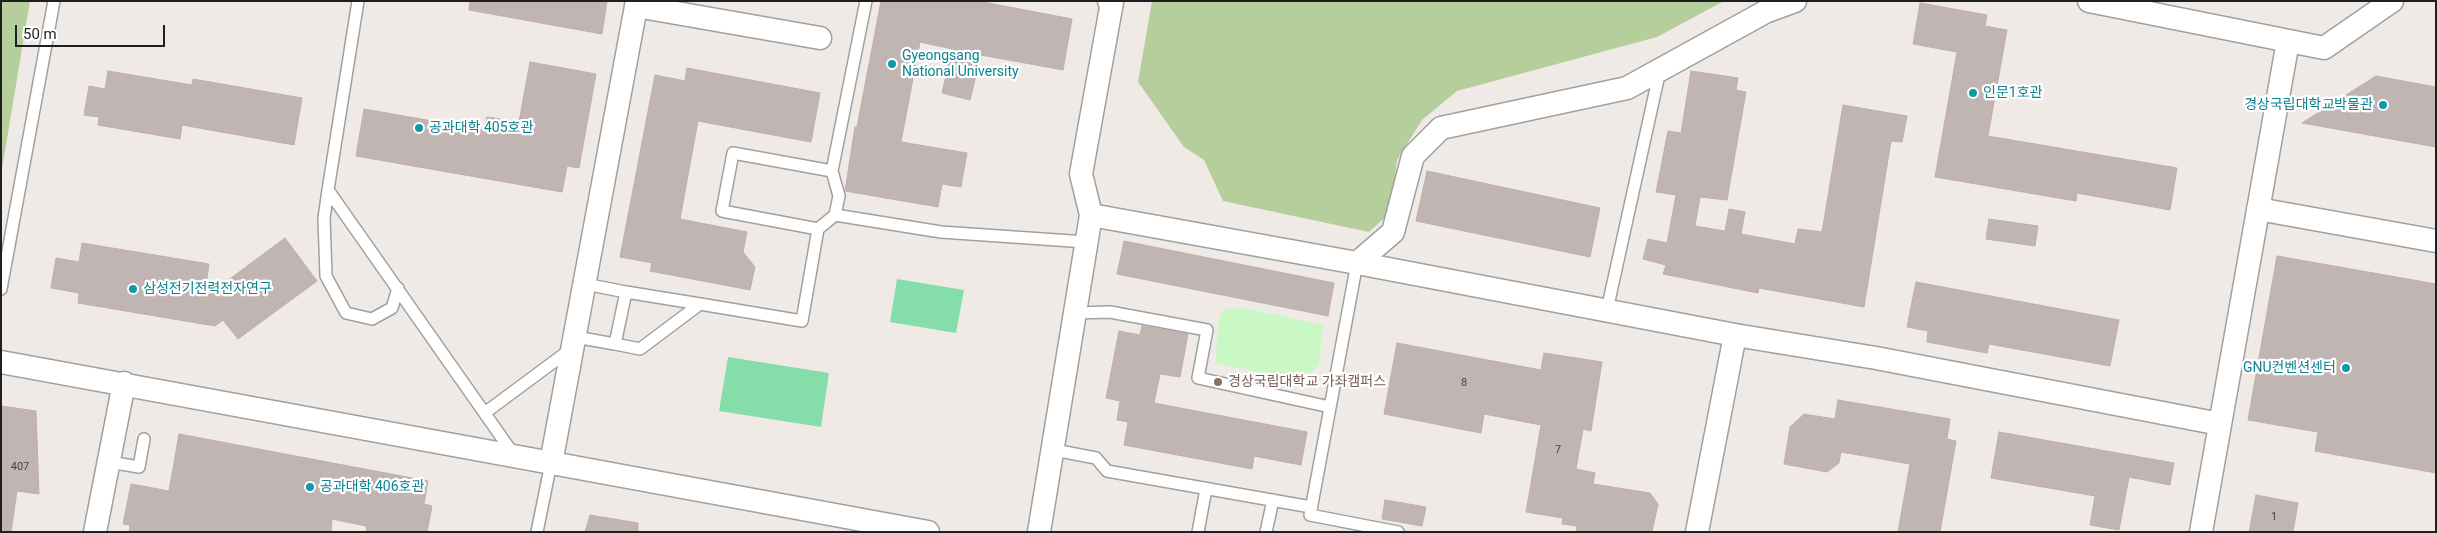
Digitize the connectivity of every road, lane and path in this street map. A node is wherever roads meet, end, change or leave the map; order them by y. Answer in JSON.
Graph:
{"nodes":[{"id":1,"x":54,"y":1,"type":"edge"},
{"id":2,"x":358,"y":1,"type":"edge"},
{"id":3,"x":866,"y":1,"type":"edge"},
{"id":4,"x":1109,"y":1,"type":"edge"},
{"id":5,"x":1795,"y":1,"type":"edge"},
{"id":6,"x":2089,"y":1,"type":"edge"},
{"id":7,"x":2392,"y":1,"type":"edge"},
{"id":8,"x":637,"y":4,"type":"edge"},
{"id":9,"x":820,"y":38,"type":"dead end"},
{"id":10,"x":2288,"y":41,"type":"junction"},
{"id":11,"x":1660,"y":70,"type":"junction"},
{"id":12,"x":832,"y":171,"type":"junction"},
{"id":13,"x":328,"y":190,"type":"junction"},
{"id":14,"x":2258,"y":209,"type":"junction"},
{"id":15,"x":835,"y":215,"type":"junction"},
{"id":16,"x":1091,"y":215,"type":"junction"},
{"id":17,"x":818,"y":229,"type":"junction"},
{"id":18,"x":2436,"y":241,"type":"edge"},
{"id":19,"x":1086,"y":242,"type":"junction"},
{"id":20,"x":1356,"y":263,"type":"junction"},
{"id":21,"x":585,"y":284,"type":"junction"},
{"id":22,"x":398,"y":288,"type":"junction"},
{"id":23,"x":1,"y":289,"type":"edge"},
{"id":24,"x":626,"y":292,"type":"junction"},
{"id":25,"x":700,"y":304,"type":"junction"},
{"id":26,"x":1607,"y":310,"type":"junction"},
{"id":27,"x":1075,"y":313,"type":"junction"},
{"id":28,"x":1735,"y":335,"type":"junction"},
{"id":29,"x":574,"y":342,"type":"junction"},
{"id":30,"x":615,"y":344,"type":"junction"},
{"id":31,"x":1,"y":362,"type":"edge"},
{"id":32,"x":124,"y":383,"type":"junction"},
{"id":33,"x":1330,"y":407,"type":"junction"},
{"id":34,"x":486,"y":412,"type":"junction"},
{"id":35,"x":2220,"y":424,"type":"junction"},
{"id":36,"x":144,"y":439,"type":"dead end"},
{"id":37,"x":1054,"y":450,"type":"junction"},
{"id":38,"x":514,"y":455,"type":"junction"},
{"id":39,"x":109,"y":462,"type":"junction"},
{"id":40,"x":551,"y":463,"type":"junction"},
{"id":41,"x":1206,"y":489,"type":"junction"},
{"id":42,"x":1272,"y":500,"type":"junction"},
{"id":43,"x":1311,"y":507,"type":"junction"},
{"id":44,"x":95,"y":532,"type":"edge"},
{"id":45,"x":537,"y":532,"type":"edge"},
{"id":46,"x":928,"y":532,"type":"edge"},
{"id":47,"x":1039,"y":532,"type":"edge"},
{"id":48,"x":1198,"y":532,"type":"edge"},
{"id":49,"x":1266,"y":532,"type":"edge"},
{"id":50,"x":1398,"y":532,"type":"edge"},
{"id":51,"x":1697,"y":532,"type":"edge"},
{"id":52,"x":2201,"y":532,"type":"edge"}],
"edges":[{"from":1,"to":23,"type":"lane"},
{"from":2,"to":13,"type":"lane"},
{"from":3,"to":12,"type":"lane"},
{"from":4,"to":16,"type":"street"},
{"from":5,"to":11,"type":"street"},
{"from":6,"to":10,"type":"street"},
{"from":7,"to":10,"type":"street"},
{"from":8,"to":9,"type":"street"},
{"from":8,"to":21,"type":"street"},
{"from":10,"to":14,"type":"street"},
{"from":11,"to":20,"type":"street"},
{"from":11,"to":26,"type":"lane"},
{"from":12,"to":15,"type":"lane"},
{"from":12,"to":17,"type":"lane"},
{"from":13,"to":22,"type":"lane"},
{"from":13,"to":22,"type":"lane"},
{"from":14,"to":18,"type":"street"},
{"from":14,"to":35,"type":"street"},
{"from":15,"to":17,"type":"lane"},
{"from":15,"to":19,"type":"lane"},
{"from":16,"to":19,"type":"street"},
{"from":16,"to":20,"type":"street"},
{"from":17,"to":25,"type":"lane"},
{"from":19,"to":27,"type":"street"},
{"from":20,"to":26,"type":"street"},
{"from":20,"to":33,"type":"lane"},
{"from":21,"to":24,"type":"lane"},
{"from":21,"to":29,"type":"street"},
{"from":22,"to":34,"type":"lane"},
{"from":24,"to":25,"type":"lane"},
{"from":24,"to":30,"type":"lane"},
{"from":25,"to":30,"type":"lane"},
{"from":26,"to":28,"type":"street"},
{"from":27,"to":33,"type":"lane"},
{"from":27,"to":37,"type":"street"},
{"from":28,"to":35,"type":"street"},
{"from":28,"to":51,"type":"street"},
{"from":29,"to":30,"type":"lane"},
{"from":29,"to":34,"type":"lane"},
{"from":29,"to":40,"type":"street"},
{"from":31,"to":32,"type":"street"},
{"from":32,"to":38,"type":"street"},
{"from":32,"to":39,"type":"street"},
{"from":33,"to":43,"type":"lane"},
{"from":34,"to":38,"type":"lane"},
{"from":35,"to":52,"type":"street"},
{"from":36,"to":39,"type":"lane"},
{"from":37,"to":41,"type":"lane"},
{"from":37,"to":47,"type":"street"},
{"from":38,"to":40,"type":"street"},
{"from":39,"to":44,"type":"street"},
{"from":40,"to":45,"type":"lane"},
{"from":40,"to":46,"type":"street"},
{"from":41,"to":42,"type":"lane"},
{"from":41,"to":48,"type":"lane"},
{"from":42,"to":43,"type":"lane"},
{"from":42,"to":49,"type":"lane"},
{"from":43,"to":50,"type":"lane"}]}
